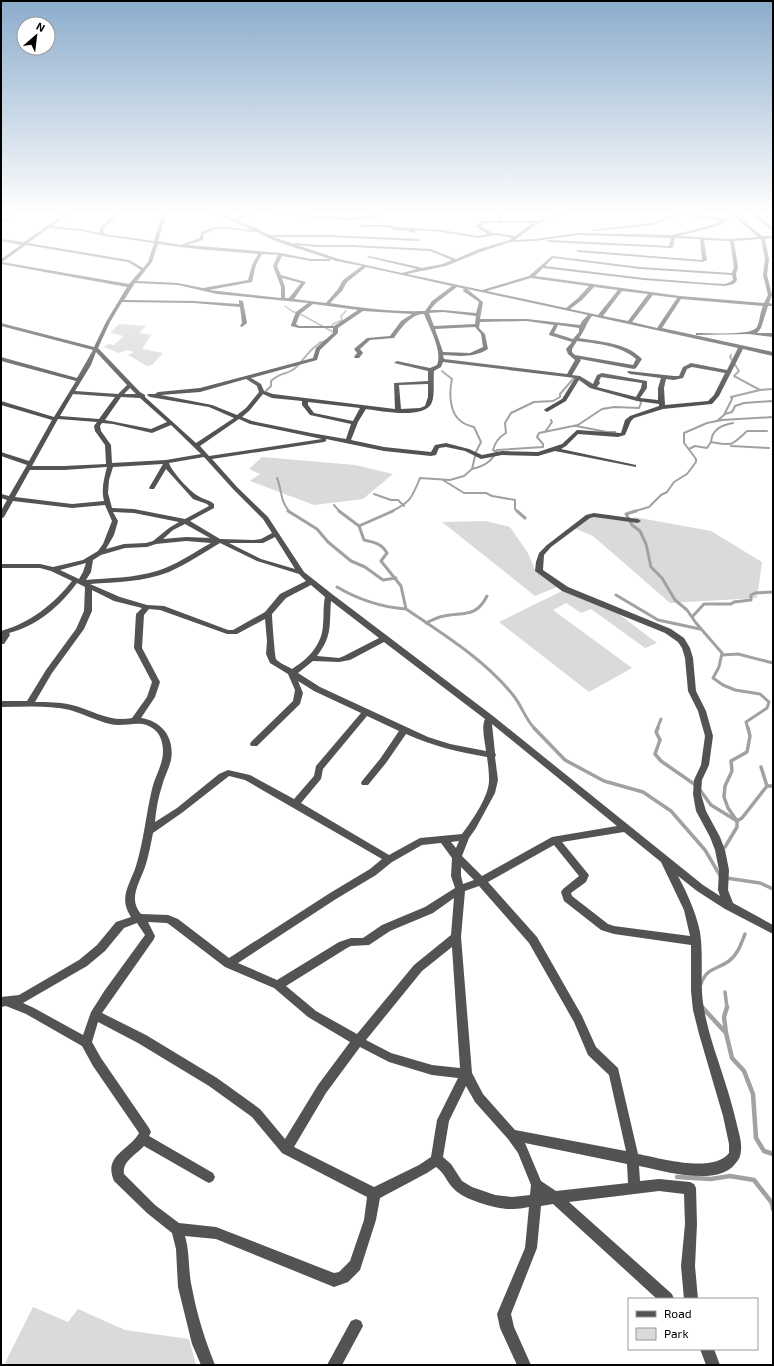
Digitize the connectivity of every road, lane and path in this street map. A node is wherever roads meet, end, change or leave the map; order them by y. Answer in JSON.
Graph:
{"nodes":[{"id":1,"x":75,"y":276,"type":"edge"},
{"id":2,"x":139,"y":276,"type":"edge"},
{"id":3,"x":251,"y":276,"type":"edge"},
{"id":4,"x":279,"y":276,"type":"joint"},
{"id":5,"x":351,"y":276,"type":"edge"},
{"id":6,"x":410,"y":276,"type":"edge"},
{"id":7,"x":616,"y":276,"type":"edge"},
{"id":8,"x":734,"y":276,"type":"edge"},
{"id":9,"x":765,"y":276,"type":"edge"},
{"id":10,"x":531,"y":277,"type":"joint"},
{"id":11,"x":134,"y":282,"type":"junction"},
{"id":12,"x":130,"y":286,"type":"junction"},
{"id":13,"x":455,"y":286,"type":"junction"},
{"id":14,"x":592,"y":286,"type":"junction"},
{"id":15,"x":464,"y":288,"type":"junction"},
{"id":16,"x":202,"y":289,"type":"junction"},
{"id":17,"x":620,"y":290,"type":"junction"},
{"id":18,"x":479,"y":291,"type":"junction"},
{"id":19,"x":651,"y":294,"type":"junction"},
{"id":20,"x":244,"y":295,"type":"junction"},
{"id":21,"x":283,"y":298,"type":"junction"},
{"id":22,"x":680,"y":298,"type":"junction"},
{"id":23,"x":291,"y":299,"type":"junction"},
{"id":24,"x":121,"y":301,"type":"junction"},
{"id":25,"x":192,"y":302,"type":"junction"},
{"id":26,"x":312,"y":302,"type":"junction"},
{"id":27,"x":327,"y":304,"type":"junction"},
{"id":28,"x":766,"y":304,"type":"junction"},
{"id":29,"x":773,"y":304,"type":"edge"},
{"id":30,"x":242,"y":306,"type":"junction"},
{"id":31,"x":566,"y":309,"type":"junction"},
{"id":32,"x":361,"y":310,"type":"junction"},
{"id":33,"x":426,"y":312,"type":"junction"},
{"id":34,"x":416,"y":313,"type":"junction"},
{"id":35,"x":592,"y":314,"type":"junction"},
{"id":36,"x":478,"y":315,"type":"junction"},
{"id":37,"x":600,"y":316,"type":"junction"},
{"id":38,"x":630,"y":322,"type":"junction"},
{"id":39,"x":478,"y":323,"type":"junction"},
{"id":40,"x":557,"y":323,"type":"junction"},
{"id":41,"x":1,"y":324,"type":"edge"},
{"id":42,"x":242,"y":326,"type":"dead end"},
{"id":43,"x":335,"y":327,"type":"junction"},
{"id":44,"x":582,"y":327,"type":"junction"},
{"id":45,"x":432,"y":328,"type":"junction"},
{"id":46,"x":659,"y":329,"type":"junction"},
{"id":47,"x":671,"y":331,"type":"junction"},
{"id":48,"x":742,"y":334,"type":"junction"},
{"id":49,"x":773,"y":336,"type":"edge"},
{"id":50,"x":576,"y":340,"type":"junction"},
{"id":51,"x":741,"y":347,"type":"junction"},
{"id":52,"x":96,"y":350,"type":"junction"},
{"id":53,"x":441,"y":353,"type":"junction"},
{"id":54,"x":773,"y":354,"type":"edge"},
{"id":55,"x":573,"y":356,"type":"junction"},
{"id":56,"x":357,"y":357,"type":"dead end"},
{"id":57,"x":1,"y":359,"type":"edge"},
{"id":58,"x":442,"y":360,"type":"junction"},
{"id":59,"x":397,"y":363,"type":"dead end"},
{"id":60,"x":634,"y":367,"type":"junction"},
{"id":61,"x":431,"y":370,"type":"junction"},
{"id":62,"x":630,"y":372,"type":"junction"},
{"id":63,"x":729,"y":372,"type":"junction"},
{"id":64,"x":569,"y":375,"type":"junction"},
{"id":65,"x":246,"y":377,"type":"junction"},
{"id":66,"x":578,"y":377,"type":"junction"},
{"id":67,"x":664,"y":377,"type":"junction"},
{"id":68,"x":627,"y":378,"type":"junction"},
{"id":69,"x":78,"y":380,"type":"junction"},
{"id":70,"x":430,"y":382,"type":"junction"},
{"id":71,"x":130,"y":385,"type":"junction"},
{"id":72,"x":593,"y":387,"type":"junction"},
{"id":73,"x":72,"y":392,"type":"junction"},
{"id":74,"x":262,"y":392,"type":"junction"},
{"id":75,"x":146,"y":395,"type":"junction"},
{"id":76,"x":119,"y":396,"type":"junction"},
{"id":77,"x":637,"y":399,"type":"junction"},
{"id":78,"x":305,"y":400,"type":"junction"},
{"id":79,"x":1,"y":403,"type":"edge"},
{"id":80,"x":662,"y":405,"type":"junction"},
{"id":81,"x":364,"y":407,"type":"junction"},
{"id":82,"x":546,"y":410,"type":"dead end"},
{"id":83,"x":398,"y":411,"type":"junction"},
{"id":84,"x":56,"y":418,"type":"junction"},
{"id":85,"x":237,"y":418,"type":"junction"},
{"id":86,"x":101,"y":421,"type":"junction"},
{"id":87,"x":171,"y":422,"type":"junction"},
{"id":88,"x":355,"y":423,"type":"junction"},
{"id":89,"x":333,"y":439,"type":"junction"},
{"id":90,"x":348,"y":441,"type":"junction"},
{"id":91,"x":196,"y":446,"type":"junction"},
{"id":92,"x":555,"y":449,"type":"junction"},
{"id":93,"x":1,"y":454,"type":"edge"},
{"id":94,"x":207,"y":456,"type":"junction"},
{"id":95,"x":166,"y":464,"type":"junction"},
{"id":96,"x":109,"y":465,"type":"junction"},
{"id":97,"x":30,"y":466,"type":"junction"},
{"id":98,"x":634,"y":466,"type":"dead end"},
{"id":99,"x":152,"y":488,"type":"dead end"},
{"id":100,"x":1,"y":496,"type":"edge"},
{"id":101,"x":12,"y":499,"type":"junction"},
{"id":102,"x":107,"y":503,"type":"junction"},
{"id":103,"x":109,"y":510,"type":"junction"},
{"id":104,"x":1,"y":517,"type":"edge"},
{"id":105,"x":185,"y":521,"type":"junction"},
{"id":106,"x":638,"y":521,"type":"dead end"},
{"id":107,"x":276,"y":534,"type":"junction"},
{"id":108,"x":219,"y":541,"type":"junction"},
{"id":109,"x":155,"y":542,"type":"junction"},
{"id":110,"x":98,"y":554,"type":"junction"},
{"id":111,"x":90,"y":561,"type":"junction"},
{"id":112,"x":1,"y":566,"type":"edge"},
{"id":113,"x":53,"y":569,"type":"junction"},
{"id":114,"x":301,"y":573,"type":"junction"},
{"id":115,"x":312,"y":580,"type":"junction"},
{"id":116,"x":79,"y":581,"type":"junction"},
{"id":117,"x":88,"y":587,"type":"junction"},
{"id":118,"x":329,"y":596,"type":"junction"},
{"id":119,"x":147,"y":607,"type":"junction"},
{"id":120,"x":268,"y":614,"type":"junction"},
{"id":121,"x":2,"y":633,"type":"edge"},
{"id":122,"x":385,"y":638,"type":"junction"},
{"id":123,"x":1,"y":642,"type":"edge"},
{"id":124,"x":312,"y":658,"type":"junction"},
{"id":125,"x":292,"y":673,"type":"junction"},
{"id":126,"x":1,"y":704,"type":"edge"},
{"id":127,"x":29,"y":704,"type":"junction"},
{"id":128,"x":365,"y":713,"type":"junction"},
{"id":129,"x":490,"y":718,"type":"junction"},
{"id":130,"x":135,"y":720,"type":"junction"},
{"id":131,"x":404,"y":730,"type":"junction"},
{"id":132,"x":254,"y":744,"type":"dead end"},
{"id":133,"x":492,"y":755,"type":"junction"},
{"id":134,"x":365,"y":783,"type":"dead end"},
{"id":135,"x":295,"y":804,"type":"junction"},
{"id":136,"x":626,"y":828,"type":"junction"},
{"id":137,"x":149,"y":832,"type":"junction"},
{"id":138,"x":465,"y":837,"type":"junction"},
{"id":139,"x":444,"y":840,"type":"junction"},
{"id":140,"x":555,"y":840,"type":"junction"},
{"id":141,"x":457,"y":857,"type":"junction"},
{"id":142,"x":389,"y":859,"type":"junction"},
{"id":143,"x":665,"y":859,"type":"junction"},
{"id":144,"x":481,"y":881,"type":"junction"},
{"id":145,"x":460,"y":889,"type":"junction"},
{"id":146,"x":729,"y":906,"type":"junction"},
{"id":147,"x":139,"y":919,"type":"junction"},
{"id":148,"x":773,"y":930,"type":"edge"},
{"id":149,"x":456,"y":937,"type":"junction"},
{"id":150,"x":696,"y":941,"type":"junction"},
{"id":151,"x":229,"y":964,"type":"junction"},
{"id":152,"x":278,"y":985,"type":"junction"},
{"id":153,"x":5,"y":1002,"type":"edge"},
{"id":154,"x":95,"y":1015,"type":"junction"},
{"id":155,"x":358,"y":1041,"type":"junction"},
{"id":156,"x":86,"y":1042,"type":"junction"},
{"id":157,"x":466,"y":1074,"type":"junction"},
{"id":158,"x":512,"y":1135,"type":"junction"},
{"id":159,"x":144,"y":1140,"type":"junction"},
{"id":160,"x":286,"y":1149,"type":"junction"},
{"id":161,"x":633,"y":1158,"type":"junction"},
{"id":162,"x":436,"y":1160,"type":"junction"},
{"id":163,"x":209,"y":1177,"type":"dead end"},
{"id":164,"x":537,"y":1185,"type":"junction"},
{"id":165,"x":634,"y":1189,"type":"junction"},
{"id":166,"x":374,"y":1194,"type":"junction"},
{"id":167,"x":555,"y":1198,"type":"junction"},
{"id":168,"x":536,"y":1200,"type":"junction"},
{"id":169,"x":177,"y":1229,"type":"junction"},
{"id":170,"x":667,"y":1298,"type":"edge"},
{"id":171,"x":691,"y":1298,"type":"edge"},
{"id":172,"x":356,"y":1326,"type":"dead end"},
{"id":173,"x":707,"y":1350,"type":"edge"},
{"id":174,"x":208,"y":1365,"type":"edge"},
{"id":175,"x":334,"y":1365,"type":"edge"},
{"id":176,"x":524,"y":1365,"type":"edge"},
{"id":177,"x":713,"y":1365,"type":"edge"}],
"edges":[{"from":1,"to":12,"type":"street"},
{"from":2,"to":11,"type":"street"},
{"from":3,"to":16,"type":"street"},
{"from":4,"to":21,"type":"street"},
{"from":4,"to":23,"type":"street"},
{"from":5,"to":27,"type":"street"},
{"from":6,"to":13,"type":"street"},
{"from":7,"to":8,"type":"street"},
{"from":9,"to":28,"type":"street"},
{"from":10,"to":14,"type":"street"},
{"from":10,"to":18,"type":"street"},
{"from":11,"to":12,"type":"street"},
{"from":11,"to":16,"type":"street"},
{"from":12,"to":24,"type":"street"},
{"from":13,"to":15,"type":"street"},
{"from":13,"to":33,"type":"street"},
{"from":14,"to":17,"type":"street"},
{"from":14,"to":31,"type":"street"},
{"from":15,"to":18,"type":"street"},
{"from":15,"to":36,"type":"street"},
{"from":16,"to":20,"type":"street"},
{"from":16,"to":25,"type":"street"},
{"from":17,"to":19,"type":"street"},
{"from":17,"to":37,"type":"street"},
{"from":18,"to":31,"type":"street"},
{"from":19,"to":22,"type":"street"},
{"from":19,"to":38,"type":"street"},
{"from":20,"to":21,"type":"street"},
{"from":20,"to":30,"type":"street"},
{"from":21,"to":23,"type":"street"},
{"from":22,"to":28,"type":"street"},
{"from":22,"to":46,"type":"street"},
{"from":23,"to":26,"type":"street"},
{"from":24,"to":25,"type":"street"},
{"from":24,"to":52,"type":"street"},
{"from":25,"to":30,"type":"street"},
{"from":26,"to":27,"type":"street"},
{"from":26,"to":43,"type":"street"},
{"from":27,"to":32,"type":"street"},
{"from":28,"to":29,"type":"street"},
{"from":28,"to":48,"type":"street"},
{"from":30,"to":42,"type":"street"},
{"from":31,"to":35,"type":"street"},
{"from":32,"to":34,"type":"street"},
{"from":32,"to":43,"type":"street"},
{"from":33,"to":34,"type":"street"},
{"from":33,"to":36,"type":"street"},
{"from":33,"to":45,"type":"street"},
{"from":34,"to":56,"type":"street"},
{"from":35,"to":37,"type":"street"},
{"from":35,"to":44,"type":"street"},
{"from":36,"to":39,"type":"street"},
{"from":37,"to":38,"type":"street"},
{"from":38,"to":46,"type":"street"},
{"from":39,"to":40,"type":"street"},
{"from":39,"to":45,"type":"street"},
{"from":39,"to":53,"type":"street"},
{"from":40,"to":44,"type":"street"},
{"from":40,"to":50,"type":"street"},
{"from":41,"to":52,"type":"street"},
{"from":43,"to":65,"type":"street"},
{"from":44,"to":50,"type":"street"},
{"from":45,"to":53,"type":"street"},
{"from":46,"to":47,"type":"street"},
{"from":47,"to":48,"type":"street"},
{"from":47,"to":51,"type":"street"},
{"from":48,"to":49,"type":"street"},
{"from":50,"to":55,"type":"street"},
{"from":50,"to":60,"type":"street"},
{"from":51,"to":54,"type":"street"},
{"from":51,"to":63,"type":"street"},
{"from":52,"to":69,"type":"street"},
{"from":52,"to":71,"type":"street"},
{"from":53,"to":58,"type":"street"},
{"from":55,"to":60,"type":"street"},
{"from":55,"to":64,"type":"street"},
{"from":57,"to":69,"type":"street"},
{"from":58,"to":61,"type":"street"},
{"from":58,"to":64,"type":"street"},
{"from":59,"to":61,"type":"street"},
{"from":60,"to":62,"type":"street"},
{"from":61,"to":70,"type":"street"},
{"from":62,"to":67,"type":"street"},
{"from":62,"to":68,"type":"street"},
{"from":63,"to":67,"type":"street"},
{"from":63,"to":80,"type":"street"},
{"from":64,"to":66,"type":"street"},
{"from":65,"to":74,"type":"street"},
{"from":65,"to":75,"type":"street"},
{"from":66,"to":72,"type":"street"},
{"from":66,"to":82,"type":"street"},
{"from":67,"to":80,"type":"street"},
{"from":68,"to":72,"type":"street"},
{"from":68,"to":77,"type":"street"},
{"from":69,"to":73,"type":"street"},
{"from":70,"to":83,"type":"street"},
{"from":70,"to":83,"type":"street"},
{"from":71,"to":75,"type":"street"},
{"from":71,"to":76,"type":"street"},
{"from":72,"to":77,"type":"street"},
{"from":73,"to":76,"type":"street"},
{"from":73,"to":84,"type":"street"},
{"from":74,"to":78,"type":"street"},
{"from":74,"to":85,"type":"street"},
{"from":75,"to":76,"type":"street"},
{"from":75,"to":85,"type":"street"},
{"from":75,"to":87,"type":"street"},
{"from":76,"to":86,"type":"street"},
{"from":77,"to":80,"type":"street"},
{"from":78,"to":81,"type":"street"},
{"from":78,"to":88,"type":"street"},
{"from":79,"to":84,"type":"street"},
{"from":80,"to":92,"type":"street"},
{"from":81,"to":83,"type":"street"},
{"from":81,"to":88,"type":"street"},
{"from":84,"to":86,"type":"street"},
{"from":84,"to":97,"type":"street"},
{"from":85,"to":89,"type":"street"},
{"from":85,"to":91,"type":"street"},
{"from":86,"to":87,"type":"street"},
{"from":86,"to":96,"type":"street"},
{"from":87,"to":91,"type":"street"},
{"from":88,"to":90,"type":"street"},
{"from":89,"to":90,"type":"street"},
{"from":89,"to":94,"type":"street"},
{"from":90,"to":92,"type":"street"},
{"from":91,"to":94,"type":"street"},
{"from":92,"to":98,"type":"street"},
{"from":93,"to":97,"type":"street"},
{"from":94,"to":95,"type":"street"},
{"from":94,"to":107,"type":"street"},
{"from":95,"to":96,"type":"street"},
{"from":95,"to":99,"type":"street"},
{"from":95,"to":105,"type":"street"},
{"from":96,"to":97,"type":"street"},
{"from":96,"to":102,"type":"street"},
{"from":97,"to":101,"type":"street"},
{"from":100,"to":101,"type":"street"},
{"from":101,"to":102,"type":"street"},
{"from":101,"to":104,"type":"street"},
{"from":102,"to":103,"type":"street"},
{"from":103,"to":105,"type":"street"},
{"from":103,"to":110,"type":"street"},
{"from":105,"to":108,"type":"street"},
{"from":105,"to":109,"type":"street"},
{"from":106,"to":146,"type":"street"},
{"from":107,"to":108,"type":"street"},
{"from":107,"to":114,"type":"street"},
{"from":108,"to":109,"type":"street"},
{"from":108,"to":114,"type":"street"},
{"from":108,"to":116,"type":"street"},
{"from":109,"to":110,"type":"street"},
{"from":110,"to":111,"type":"street"},
{"from":111,"to":113,"type":"street"},
{"from":111,"to":116,"type":"street"},
{"from":112,"to":113,"type":"street"},
{"from":113,"to":116,"type":"street"},
{"from":114,"to":115,"type":"street"},
{"from":115,"to":118,"type":"street"},
{"from":115,"to":120,"type":"street"},
{"from":116,"to":117,"type":"street"},
{"from":116,"to":121,"type":"street"},
{"from":117,"to":119,"type":"street"},
{"from":117,"to":127,"type":"street"},
{"from":118,"to":122,"type":"street"},
{"from":118,"to":124,"type":"street"},
{"from":119,"to":120,"type":"street"},
{"from":119,"to":130,"type":"street"},
{"from":120,"to":125,"type":"street"},
{"from":121,"to":123,"type":"street"},
{"from":122,"to":124,"type":"street"},
{"from":122,"to":129,"type":"street"},
{"from":124,"to":125,"type":"street"},
{"from":125,"to":128,"type":"street"},
{"from":125,"to":132,"type":"street"},
{"from":126,"to":127,"type":"street"},
{"from":127,"to":130,"type":"street"},
{"from":128,"to":131,"type":"street"},
{"from":128,"to":135,"type":"street"},
{"from":129,"to":133,"type":"street"},
{"from":129,"to":136,"type":"street"},
{"from":130,"to":137,"type":"street"},
{"from":131,"to":133,"type":"street"},
{"from":131,"to":134,"type":"street"},
{"from":133,"to":138,"type":"street"},
{"from":135,"to":137,"type":"street"},
{"from":135,"to":142,"type":"street"},
{"from":136,"to":140,"type":"street"},
{"from":136,"to":143,"type":"street"},
{"from":137,"to":147,"type":"street"},
{"from":138,"to":139,"type":"street"},
{"from":138,"to":141,"type":"street"},
{"from":139,"to":141,"type":"street"},
{"from":139,"to":142,"type":"street"},
{"from":140,"to":144,"type":"street"},
{"from":140,"to":150,"type":"street"},
{"from":141,"to":144,"type":"street"},
{"from":141,"to":145,"type":"street"},
{"from":142,"to":151,"type":"street"},
{"from":143,"to":146,"type":"street"},
{"from":143,"to":150,"type":"street"},
{"from":144,"to":145,"type":"street"},
{"from":144,"to":161,"type":"street"},
{"from":145,"to":149,"type":"street"},
{"from":145,"to":152,"type":"street"},
{"from":146,"to":148,"type":"street"},
{"from":147,"to":151,"type":"street"},
{"from":147,"to":153,"type":"street"},
{"from":147,"to":154,"type":"street"},
{"from":149,"to":155,"type":"street"},
{"from":149,"to":157,"type":"street"},
{"from":150,"to":161,"type":"street"},
{"from":151,"to":152,"type":"street"},
{"from":152,"to":155,"type":"street"},
{"from":153,"to":156,"type":"street"},
{"from":154,"to":156,"type":"street"},
{"from":154,"to":160,"type":"street"},
{"from":155,"to":157,"type":"street"},
{"from":155,"to":160,"type":"street"},
{"from":156,"to":159,"type":"street"},
{"from":157,"to":158,"type":"street"},
{"from":157,"to":162,"type":"street"},
{"from":158,"to":161,"type":"street"},
{"from":158,"to":164,"type":"street"},
{"from":159,"to":163,"type":"street"},
{"from":159,"to":169,"type":"street"},
{"from":160,"to":166,"type":"street"},
{"from":161,"to":165,"type":"street"},
{"from":162,"to":166,"type":"street"},
{"from":162,"to":168,"type":"street"},
{"from":164,"to":167,"type":"street"},
{"from":164,"to":168,"type":"street"},
{"from":165,"to":167,"type":"street"},
{"from":165,"to":171,"type":"street"},
{"from":166,"to":169,"type":"street"},
{"from":167,"to":168,"type":"street"},
{"from":167,"to":170,"type":"street"},
{"from":168,"to":176,"type":"street"},
{"from":169,"to":174,"type":"street"},
{"from":172,"to":175,"type":"street"},
{"from":173,"to":177,"type":"street"}]}
